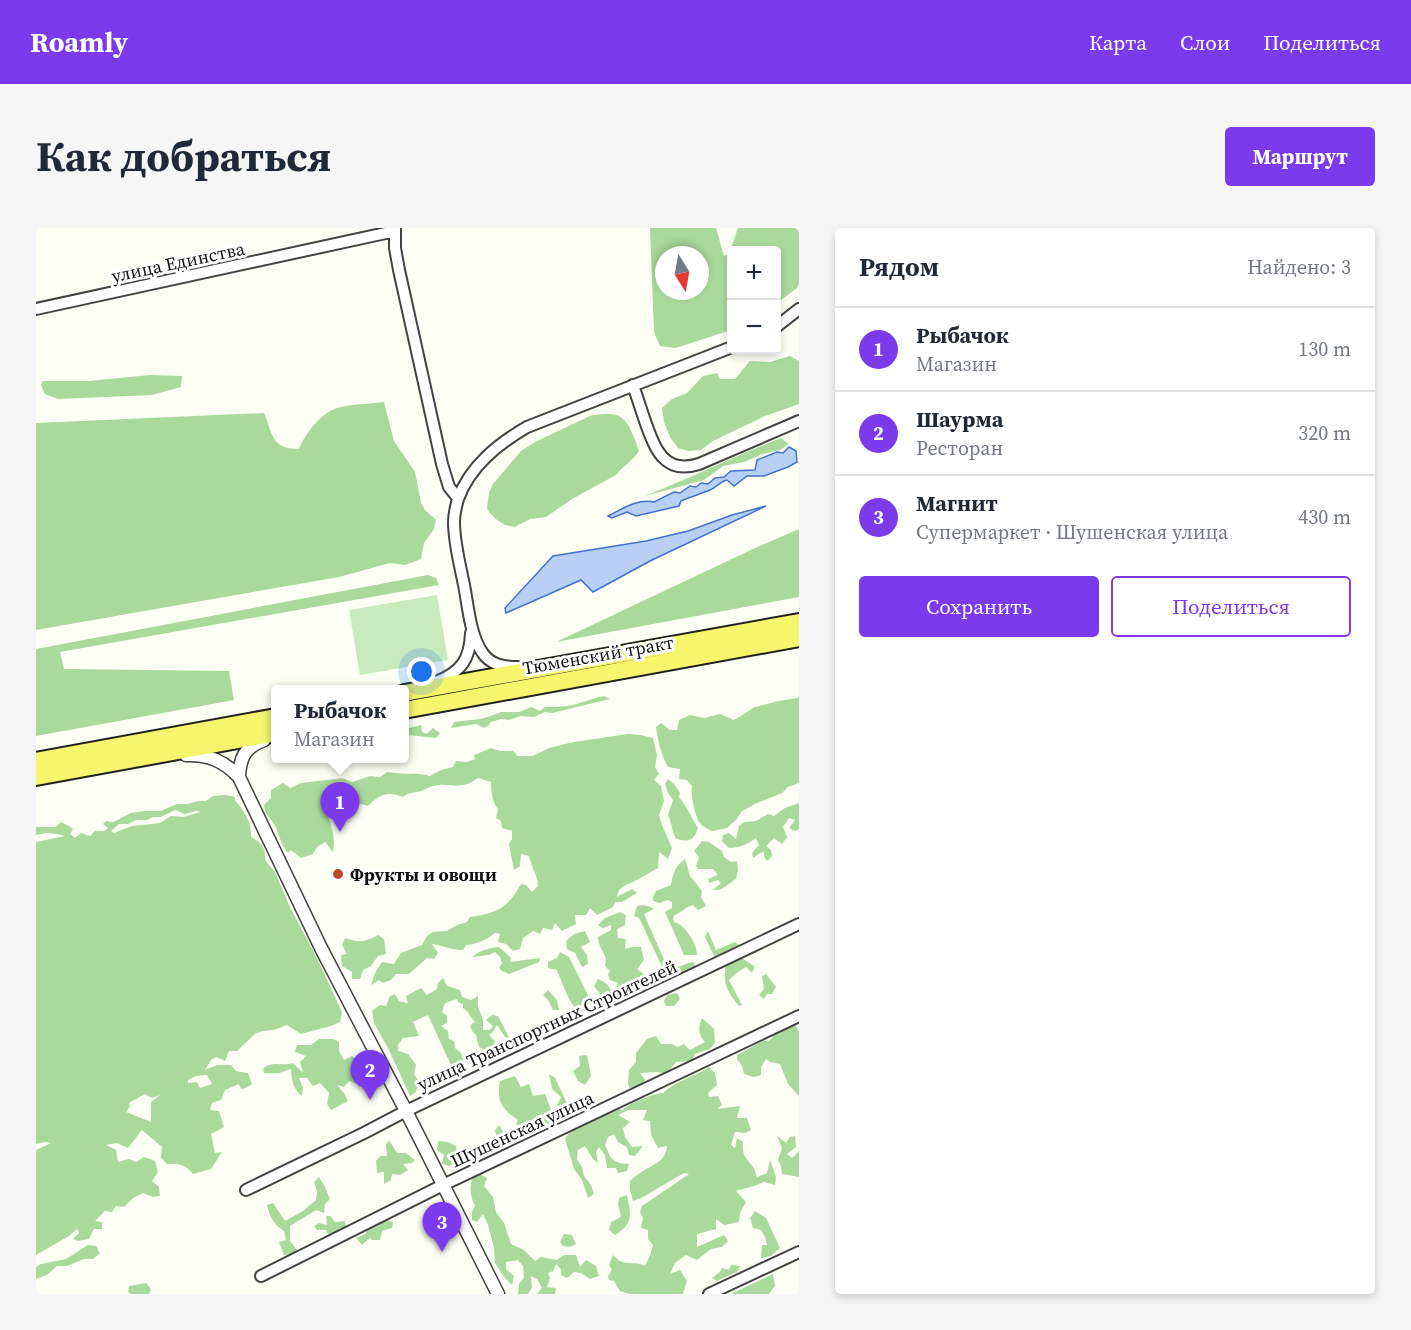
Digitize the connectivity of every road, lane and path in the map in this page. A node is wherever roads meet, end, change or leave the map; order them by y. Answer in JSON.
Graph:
{"nodes":[{"id":1,"x":395,"y":230,"type":"edge"},
{"id":2,"x":36,"y":309,"type":"edge"},
{"id":3,"x":799,"y":309,"type":"edge"},
{"id":4,"x":781,"y":324,"type":"edge"},
{"id":5,"x":727,"y":349,"type":"edge"},
{"id":6,"x":633,"y":385,"type":"junction"},
{"id":7,"x":799,"y":421,"type":"edge"},
{"id":8,"x":458,"y":498,"type":"junction"},
{"id":9,"x":799,"y":622,"type":"edge"},
{"id":10,"x":472,"y":627,"type":"junction"},
{"id":11,"x":799,"y":638,"type":"edge"},
{"id":12,"x":551,"y":667,"type":"junction"},
{"id":13,"x":409,"y":693,"type":"edge"},
{"id":14,"x":409,"y":709,"type":"edge"},
{"id":15,"x":271,"y":718,"type":"edge"},
{"id":16,"x":271,"y":735,"type":"edge"},
{"id":17,"x":271,"y":736,"type":"edge"},
{"id":18,"x":134,"y":759,"type":"junction"},
{"id":19,"x":36,"y":761,"type":"edge"},
{"id":20,"x":36,"y":777,"type":"edge"},
{"id":21,"x":239,"y":777,"type":"junction"},
{"id":22,"x":797,"y":929,"type":"edge"},
{"id":23,"x":799,"y":1016,"type":"edge"},
{"id":24,"x":406,"y":1111,"type":"junction"},
{"id":25,"x":443,"y":1185,"type":"junction"},
{"id":26,"x":246,"y":1190,"type":"dead end"},
{"id":27,"x":799,"y":1252,"type":"edge"},
{"id":28,"x":261,"y":1276,"type":"dead end"},
{"id":29,"x":498,"y":1294,"type":"edge"},
{"id":30,"x":709,"y":1294,"type":"edge"}],
"edges":[{"from":1,"to":2,"type":"street","name":"улица Единства"},
{"from":1,"to":8,"type":"street"},
{"from":3,"to":4,"type":"street"},
{"from":5,"to":6,"type":"street"},
{"from":6,"to":7,"type":"street"},
{"from":6,"to":8,"type":"street"},
{"from":8,"to":10,"type":"street"},
{"from":9,"to":12,"type":"main road","name":"Тюменский тракт"},
{"from":10,"to":12,"type":"street"},
{"from":10,"to":13,"type":"street"},
{"from":11,"to":14,"type":"main road","name":"Тюменский тракт"},
{"from":12,"to":13,"type":"main road","name":"Тюменский тракт"},
{"from":15,"to":19,"type":"main road"},
{"from":16,"to":18,"type":"main road"},
{"from":17,"to":21,"type":"street"},
{"from":18,"to":20,"type":"main road"},
{"from":18,"to":21,"type":"street"},
{"from":21,"to":24,"type":"street"},
{"from":22,"to":24,"type":"street","name":"улица Транспортных Строителей"},
{"from":23,"to":25,"type":"street","name":"Шушенская улица"},
{"from":24,"to":25,"type":"street"},
{"from":24,"to":26,"type":"street","name":"улица Транспортных Строителей"},
{"from":25,"to":28,"type":"street","name":"Шушенская улица"},
{"from":25,"to":29,"type":"street"},
{"from":27,"to":30,"type":"street"}]}
